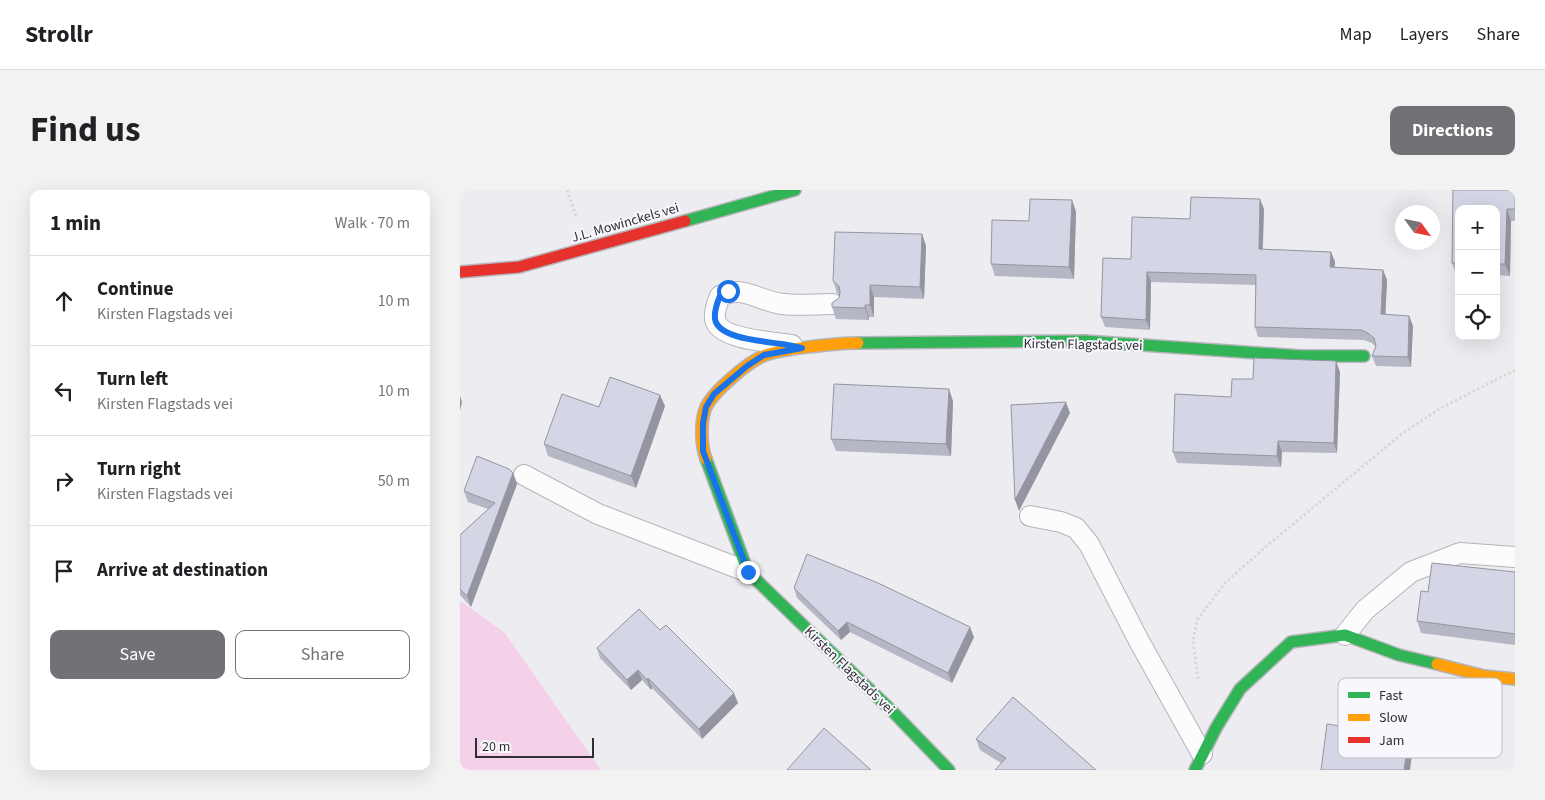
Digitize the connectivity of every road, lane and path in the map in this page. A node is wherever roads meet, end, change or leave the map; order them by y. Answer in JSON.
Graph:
{"nodes":[{"id":1,"x":567,"y":190,"type":"edge"},
{"id":2,"x":795,"y":190,"type":"edge"},
{"id":3,"x":574,"y":212,"type":"dead end"},
{"id":4,"x":460,"y":272,"type":"edge"},
{"id":5,"x":833,"y":304,"type":"edge"},
{"id":6,"x":802,"y":348,"type":"junction"},
{"id":7,"x":1364,"y":356,"type":"dead end"},
{"id":8,"x":1515,"y":370,"type":"edge"},
{"id":9,"x":524,"y":474,"type":"dead end"},
{"id":10,"x":1030,"y":516,"type":"dead end"},
{"id":11,"x":1515,"y":557,"type":"edge"},
{"id":12,"x":748,"y":572,"type":"junction"},
{"id":13,"x":1345,"y":635,"type":"junction"},
{"id":14,"x":1500,"y":678,"type":"edge"},
{"id":15,"x":1502,"y":678,"type":"edge"},
{"id":16,"x":1515,"y":680,"type":"edge"},
{"id":17,"x":1216,"y":728,"type":"junction"},
{"id":18,"x":1198,"y":762,"type":"edge"},
{"id":19,"x":950,"y":770,"type":"edge"}],
"edges":[{"from":1,"to":3,"type":"path"},
{"from":2,"to":4,"type":"street","name":"J.L. Mowinckels vei"},
{"from":5,"to":6,"type":"lane","name":"Kirsten Flagstads vei"},
{"from":6,"to":7,"type":"street","name":"Kirsten Flagstads vei"},
{"from":6,"to":12,"type":"street","name":"Kirsten Flagstads vei"},
{"from":8,"to":17,"type":"path"},
{"from":9,"to":12,"type":"lane","name":"Kirsten Flagstads vei"},
{"from":10,"to":18,"type":"lane"},
{"from":11,"to":13,"type":"lane"},
{"from":12,"to":19,"type":"street","name":"Kirsten Flagstads vei"},
{"from":13,"to":14,"type":"street"},
{"from":13,"to":17,"type":"street"},
{"from":15,"to":16,"type":"street"},
{"from":17,"to":18,"type":"street"}]}
